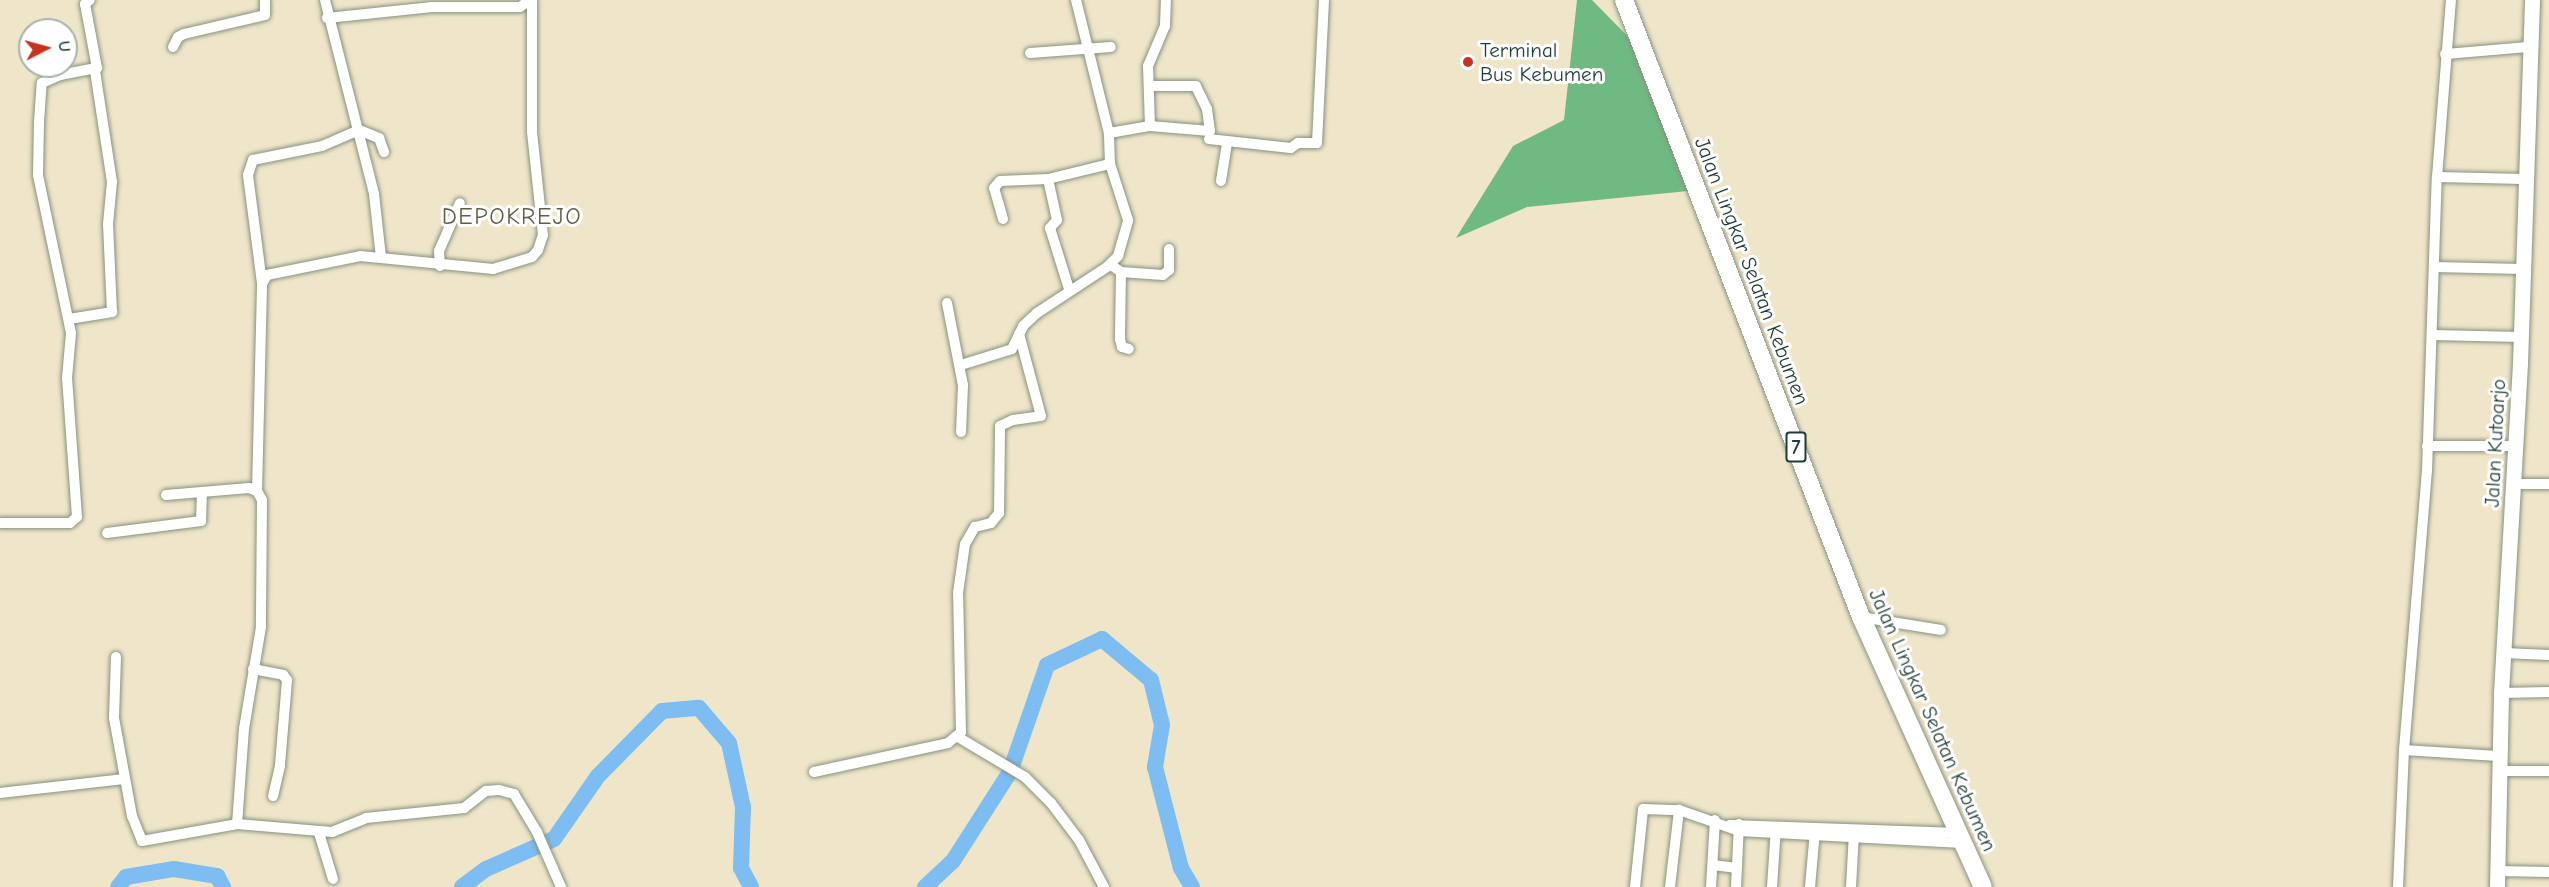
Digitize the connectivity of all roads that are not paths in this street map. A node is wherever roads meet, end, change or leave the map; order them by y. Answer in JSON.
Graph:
{"nodes":[{"id":1,"x":90,"y":0,"type":"edge"},
{"id":2,"x":265,"y":0,"type":"edge"},
{"id":3,"x":325,"y":0,"type":"edge"},
{"id":4,"x":531,"y":0,"type":"edge"},
{"id":5,"x":1076,"y":0,"type":"edge"},
{"id":6,"x":1166,"y":0,"type":"edge"},
{"id":7,"x":1324,"y":0,"type":"edge"},
{"id":8,"x":1624,"y":0,"type":"edge"},
{"id":9,"x":2451,"y":0,"type":"edge"},
{"id":10,"x":2532,"y":0,"type":"edge"},
{"id":11,"x":432,"y":4,"type":"edge"},
{"id":12,"x":327,"y":18,"type":"junction"},
{"id":13,"x":174,"y":47,"type":"dead end"},
{"id":14,"x":1110,"y":47,"type":"dead end"},
{"id":15,"x":2529,"y":47,"type":"junction"},
{"id":16,"x":1091,"y":48,"type":"junction"},
{"id":17,"x":1030,"y":53,"type":"dead end"},
{"id":18,"x":2445,"y":54,"type":"junction"},
{"id":19,"x":95,"y":71,"type":"junction"},
{"id":20,"x":1149,"y":86,"type":"junction"},
{"id":21,"x":1150,"y":126,"type":"junction"},
{"id":22,"x":359,"y":130,"type":"junction"},
{"id":23,"x":1109,"y":133,"type":"junction"},
{"id":24,"x":1208,"y":138,"type":"junction"},
{"id":25,"x":1227,"y":143,"type":"junction"},
{"id":26,"x":384,"y":152,"type":"dead end"},
{"id":27,"x":1110,"y":164,"type":"junction"},
{"id":28,"x":2437,"y":177,"type":"junction"},
{"id":29,"x":1048,"y":179,"type":"junction"},
{"id":30,"x":2525,"y":179,"type":"junction"},
{"id":31,"x":1221,"y":181,"type":"dead end"},
{"id":32,"x":460,"y":203,"type":"dead end"},
{"id":33,"x":1003,"y":219,"type":"dead end"},
{"id":34,"x":1169,"y":249,"type":"dead end"},
{"id":35,"x":381,"y":256,"type":"junction"},
{"id":36,"x":1111,"y":265,"type":"junction"},
{"id":37,"x":440,"y":266,"type":"junction"},
{"id":38,"x":2434,"y":267,"type":"junction"},
{"id":39,"x":2523,"y":269,"type":"junction"},
{"id":40,"x":1121,"y":272,"type":"junction"},
{"id":41,"x":262,"y":284,"type":"junction"},
{"id":42,"x":1069,"y":289,"type":"junction"},
{"id":43,"x":947,"y":303,"type":"dead end"},
{"id":44,"x":69,"y":319,"type":"junction"},
{"id":45,"x":1019,"y":334,"type":"junction"},
{"id":46,"x":2433,"y":335,"type":"junction"},
{"id":47,"x":2521,"y":337,"type":"junction"},
{"id":48,"x":1129,"y":349,"type":"dead end"},
{"id":49,"x":961,"y":366,"type":"junction"},
{"id":50,"x":960,"y":432,"type":"dead end"},
{"id":51,"x":2427,"y":446,"type":"junction"},
{"id":52,"x":2516,"y":446,"type":"junction"},
{"id":53,"x":2515,"y":484,"type":"junction"},
{"id":54,"x":2549,"y":484,"type":"edge"},
{"id":55,"x":257,"y":491,"type":"junction"},
{"id":56,"x":202,"y":492,"type":"junction"},
{"id":57,"x":166,"y":495,"type":"dead end"},
{"id":58,"x":0,"y":523,"type":"edge"},
{"id":59,"x":107,"y":533,"type":"dead end"},
{"id":60,"x":1861,"y":617,"type":"junction"},
{"id":61,"x":1941,"y":630,"type":"dead end"},
{"id":62,"x":2504,"y":653,"type":"junction"},
{"id":63,"x":2549,"y":655,"type":"edge"},
{"id":64,"x":116,"y":657,"type":"dead end"},
{"id":65,"x":253,"y":669,"type":"junction"},
{"id":66,"x":2501,"y":693,"type":"junction"},
{"id":67,"x":2549,"y":693,"type":"edge"},
{"id":68,"x":958,"y":737,"type":"junction"},
{"id":69,"x":2404,"y":750,"type":"junction"},
{"id":70,"x":2498,"y":763,"type":"junction"},
{"id":71,"x":2549,"y":771,"type":"edge"},
{"id":72,"x":814,"y":772,"type":"dead end"},
{"id":73,"x":124,"y":779,"type":"junction"},
{"id":74,"x":0,"y":793,"type":"edge"},
{"id":75,"x":273,"y":796,"type":"dead end"},
{"id":76,"x":1680,"y":810,"type":"junction"},
{"id":77,"x":1715,"y":820,"type":"junction"},
{"id":78,"x":237,"y":824,"type":"junction"},
{"id":79,"x":1736,"y":826,"type":"junction"},
{"id":80,"x":1776,"y":830,"type":"junction"},
{"id":81,"x":315,"y":832,"type":"junction"},
{"id":82,"x":1815,"y":833,"type":"junction"},
{"id":83,"x":1854,"y":835,"type":"junction"},
{"id":84,"x":1961,"y":838,"type":"junction"},
{"id":85,"x":1713,"y":865,"type":"junction"},
{"id":86,"x":1737,"y":868,"type":"junction"},
{"id":87,"x":2549,"y":872,"type":"edge"},
{"id":88,"x":333,"y":879,"type":"dead end"},
{"id":89,"x":2497,"y":879,"type":"edge"},
{"id":90,"x":561,"y":887,"type":"edge"},
{"id":91,"x":1104,"y":887,"type":"edge"},
{"id":92,"x":1635,"y":887,"type":"edge"},
{"id":93,"x":1670,"y":887,"type":"edge"},
{"id":94,"x":1711,"y":887,"type":"edge"},
{"id":95,"x":1736,"y":887,"type":"edge"},
{"id":96,"x":1772,"y":887,"type":"edge"},
{"id":97,"x":1810,"y":887,"type":"edge"},
{"id":98,"x":1851,"y":887,"type":"edge"},
{"id":99,"x":1983,"y":887,"type":"edge"},
{"id":100,"x":2398,"y":887,"type":"edge"}],
"edges":[{"from":1,"to":19,"type":"street"},
{"from":2,"to":13,"type":"street"},
{"from":3,"to":12,"type":"street"},
{"from":4,"to":11,"type":"street"},
{"from":4,"to":37,"type":"street"},
{"from":5,"to":16,"type":"street"},
{"from":6,"to":20,"type":"street"},
{"from":7,"to":25,"type":"street"},
{"from":8,"to":60,"type":"highway","name":"Jalan Lingkar Selatan Kebumen","number":"7"},
{"from":9,"to":18,"type":"street"},
{"from":10,"to":15,"type":"main road","name":"Jalan Kutoarjo"},
{"from":11,"to":12,"type":"street"},
{"from":12,"to":22,"type":"street"},
{"from":14,"to":16,"type":"street"},
{"from":15,"to":18,"type":"street"},
{"from":15,"to":30,"type":"main road","name":"Jalan Kutoarjo"},
{"from":16,"to":17,"type":"street"},
{"from":16,"to":23,"type":"street"},
{"from":18,"to":28,"type":"street"},
{"from":19,"to":44,"type":"street"},
{"from":19,"to":44,"type":"street"},
{"from":20,"to":21,"type":"street"},
{"from":20,"to":24,"type":"street"},
{"from":21,"to":23,"type":"street"},
{"from":21,"to":24,"type":"street"},
{"from":22,"to":26,"type":"street"},
{"from":22,"to":35,"type":"street"},
{"from":22,"to":41,"type":"street"},
{"from":23,"to":27,"type":"street"},
{"from":24,"to":25,"type":"street"},
{"from":25,"to":31,"type":"street"},
{"from":27,"to":29,"type":"street"},
{"from":27,"to":36,"type":"street"},
{"from":28,"to":30,"type":"street"},
{"from":28,"to":38,"type":"street"},
{"from":29,"to":33,"type":"street"},
{"from":29,"to":42,"type":"street"},
{"from":30,"to":39,"type":"main road","name":"Jalan Kutoarjo"},
{"from":32,"to":37,"type":"street"},
{"from":34,"to":40,"type":"street"},
{"from":35,"to":37,"type":"street"},
{"from":35,"to":41,"type":"street"},
{"from":36,"to":40,"type":"street"},
{"from":36,"to":42,"type":"street"},
{"from":38,"to":39,"type":"street"},
{"from":38,"to":46,"type":"street"},
{"from":39,"to":47,"type":"main road","name":"Jalan Kutoarjo"},
{"from":40,"to":48,"type":"street"},
{"from":41,"to":55,"type":"street"},
{"from":42,"to":45,"type":"street"},
{"from":43,"to":49,"type":"street"},
{"from":44,"to":58,"type":"street"},
{"from":45,"to":49,"type":"street"},
{"from":45,"to":68,"type":"street"},
{"from":46,"to":47,"type":"street"},
{"from":46,"to":51,"type":"street"},
{"from":47,"to":52,"type":"main road","name":"Jalan Kutoarjo"},
{"from":49,"to":50,"type":"street"},
{"from":51,"to":52,"type":"street"},
{"from":51,"to":69,"type":"street"},
{"from":52,"to":53,"type":"main road","name":"Jalan Kutoarjo"},
{"from":53,"to":54,"type":"street"},
{"from":53,"to":62,"type":"main road","name":"Jalan Kutoarjo"},
{"from":55,"to":56,"type":"street"},
{"from":55,"to":65,"type":"street"},
{"from":56,"to":57,"type":"street"},
{"from":56,"to":59,"type":"street"},
{"from":60,"to":61,"type":"street"},
{"from":60,"to":84,"type":"highway","name":"Jalan Lingkar Selatan Kebumen","number":"7"},
{"from":62,"to":63,"type":"street"},
{"from":62,"to":66,"type":"main road","name":"Jalan Kutoarjo"},
{"from":64,"to":73,"type":"street"},
{"from":65,"to":75,"type":"street"},
{"from":65,"to":78,"type":"street"},
{"from":66,"to":67,"type":"street"},
{"from":66,"to":70,"type":"main road","name":"Jalan Kutoarjo"},
{"from":68,"to":72,"type":"street"},
{"from":68,"to":91,"type":"street"},
{"from":69,"to":70,"type":"street"},
{"from":69,"to":100,"type":"street"},
{"from":70,"to":71,"type":"street"},
{"from":70,"to":89,"type":"main road","name":"Jalan Kutoarjo"},
{"from":73,"to":74,"type":"street"},
{"from":73,"to":78,"type":"street"},
{"from":76,"to":77,"type":"street"},
{"from":76,"to":92,"type":"street"},
{"from":76,"to":93,"type":"street"},
{"from":77,"to":79,"type":"street"},
{"from":77,"to":85,"type":"street"},
{"from":78,"to":81,"type":"street"},
{"from":79,"to":80,"type":"street"},
{"from":79,"to":86,"type":"street"},
{"from":80,"to":82,"type":"street"},
{"from":80,"to":96,"type":"street"},
{"from":81,"to":88,"type":"street"},
{"from":81,"to":90,"type":"street"},
{"from":82,"to":83,"type":"street"},
{"from":82,"to":97,"type":"street"},
{"from":83,"to":84,"type":"street"},
{"from":83,"to":98,"type":"street"},
{"from":84,"to":99,"type":"highway","name":"Jalan Lingkar Selatan Kebumen","number":"7"},
{"from":85,"to":86,"type":"street"},
{"from":85,"to":94,"type":"street"},
{"from":86,"to":95,"type":"street"},
{"from":87,"to":89,"type":"street"}]}
